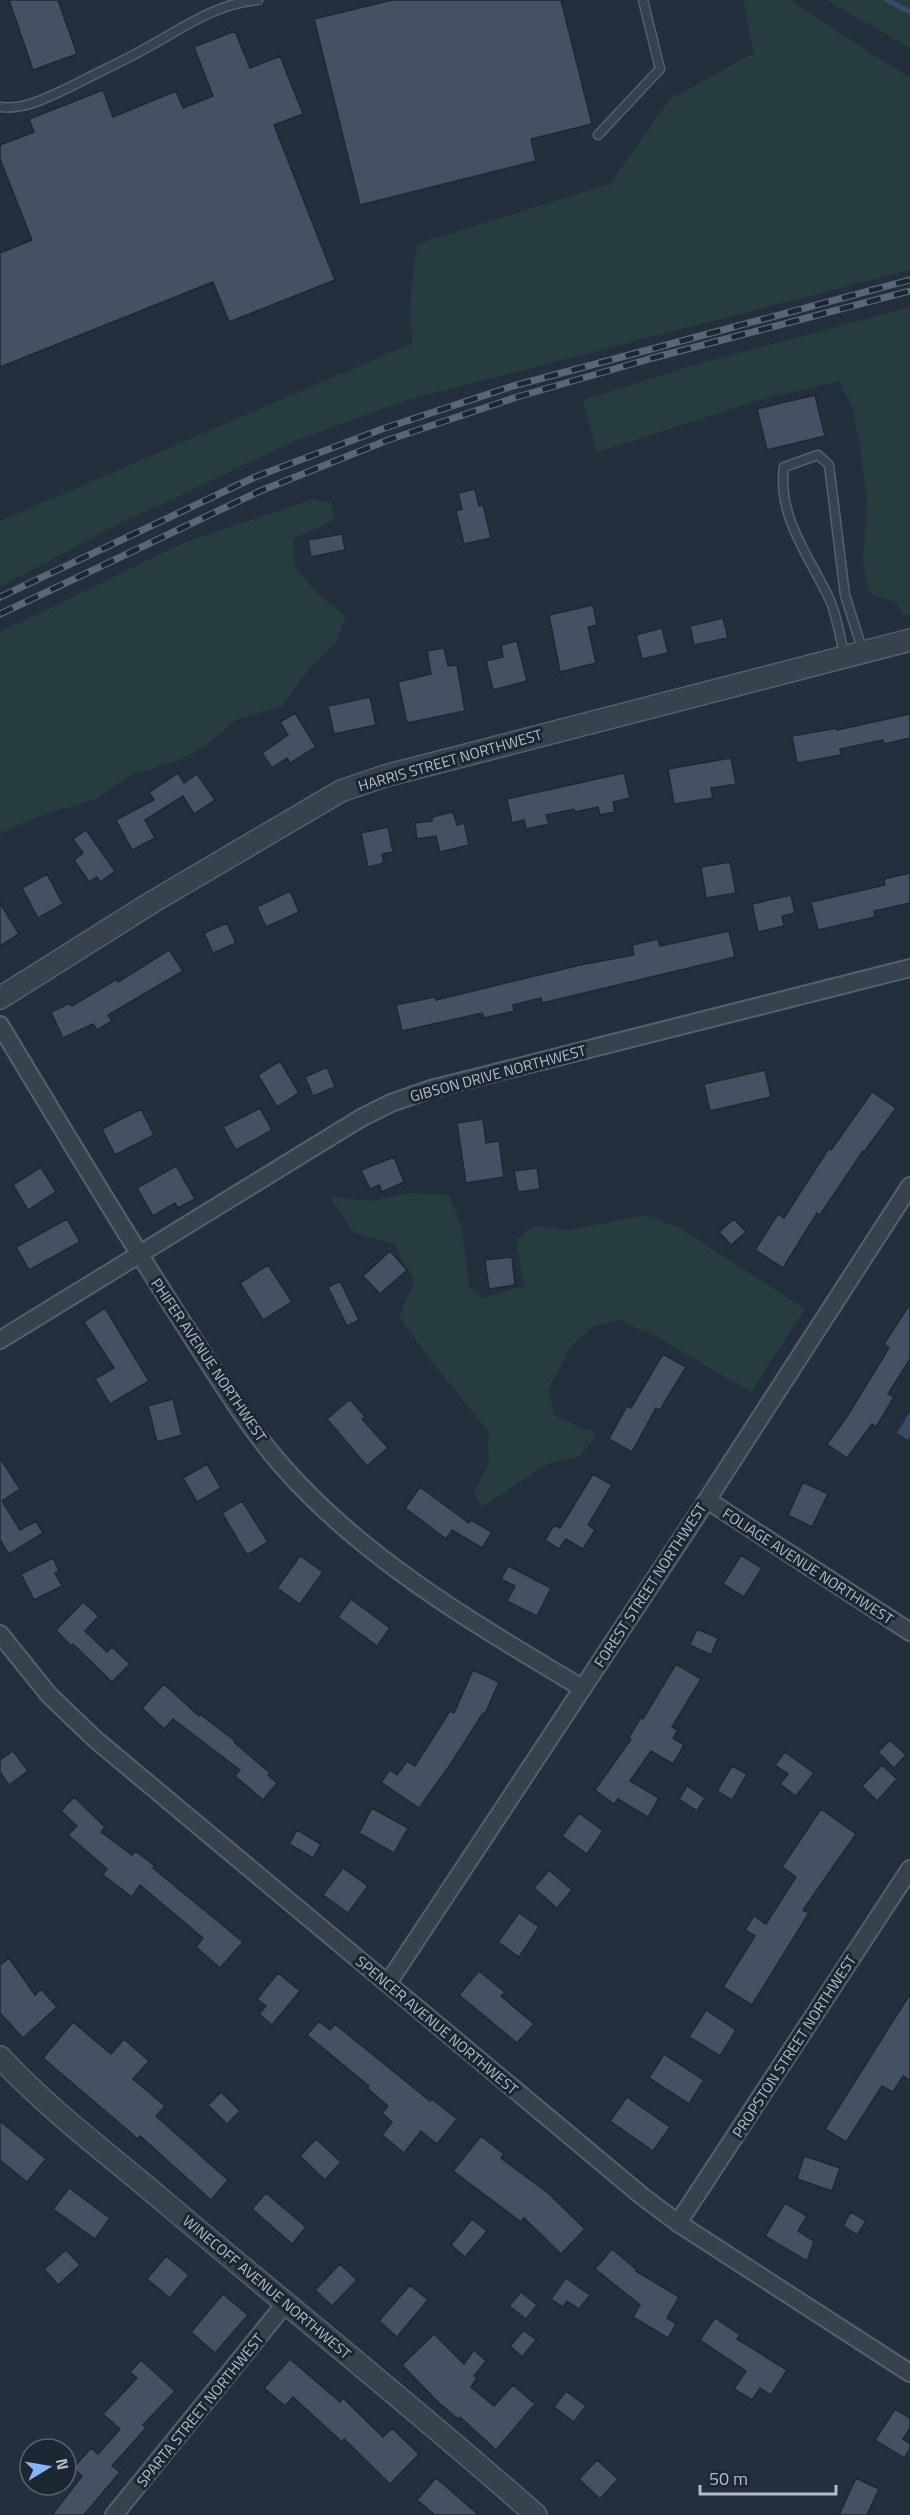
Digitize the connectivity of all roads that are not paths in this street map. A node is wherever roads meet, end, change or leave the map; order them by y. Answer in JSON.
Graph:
{"nodes":[{"id":1,"x":258,"y":0,"type":"edge"},
{"id":2,"x":643,"y":0,"type":"edge"},
{"id":3,"x":0,"y":107,"type":"edge"},
{"id":4,"x":598,"y":135,"type":"dead end"},
{"id":5,"x":845,"y":595,"type":"junction"},
{"id":6,"x":830,"y":600,"type":"junction"},
{"id":7,"x":910,"y":640,"type":"edge"},
{"id":8,"x":854,"y":654,"type":"junction"},
{"id":9,"x":910,"y":968,"type":"edge"},
{"id":10,"x":0,"y":998,"type":"edge"},
{"id":11,"x":0,"y":1025,"type":"edge"},
{"id":12,"x":910,"y":1186,"type":"edge"},
{"id":13,"x":139,"y":1254,"type":"junction"},
{"id":14,"x":0,"y":1340,"type":"edge"},
{"id":15,"x":706,"y":1500,"type":"junction"},
{"id":16,"x":910,"y":1632,"type":"edge"},
{"id":17,"x":0,"y":1634,"type":"edge"},
{"id":18,"x":582,"y":1688,"type":"junction"},
{"id":19,"x":910,"y":1869,"type":"edge"},
{"id":20,"x":388,"y":1983,"type":"junction"},
{"id":21,"x":0,"y":2057,"type":"edge"},
{"id":22,"x":678,"y":2223,"type":"junction"},
{"id":23,"x":285,"y":2304,"type":"junction"},
{"id":24,"x":910,"y":2373,"type":"edge"},
{"id":25,"x":114,"y":2515,"type":"edge"},
{"id":26,"x":536,"y":2515,"type":"edge"}],
"edges":[{"from":1,"to":3,"type":"lane"},
{"from":2,"to":4,"type":"lane"},
{"from":5,"to":6,"type":"lane"},
{"from":5,"to":6,"type":"lane"},
{"from":5,"to":8,"type":"lane"},
{"from":6,"to":8,"type":"lane"},
{"from":7,"to":8,"type":"street","name":"HARRIS STREET NORTHWEST"},
{"from":8,"to":10,"type":"street","name":"HARRIS STREET NORTHWEST"},
{"from":9,"to":13,"type":"street","name":"GIBSON DRIVE NORTHWEST"},
{"from":11,"to":13,"type":"street","name":"PHIFER AVENUE NORTHWEST"},
{"from":12,"to":15,"type":"street","name":"FOREST STREET NORTHWEST"},
{"from":13,"to":14,"type":"street","name":"GIBSON DRIVE NORTHWEST"},
{"from":13,"to":18,"type":"street","name":"PHIFER AVENUE NORTHWEST"},
{"from":15,"to":16,"type":"street","name":"FOLIAGE AVENUE NORTHWEST"},
{"from":15,"to":18,"type":"street","name":"FOREST STREET NORTHWEST"},
{"from":17,"to":20,"type":"street","name":"SPENCER AVENUE NORTHWEST"},
{"from":18,"to":20,"type":"street","name":"FOREST STREET NORTHWEST"},
{"from":19,"to":22,"type":"street","name":"PROPSTON STREET NORTHWEST"},
{"from":20,"to":22,"type":"street","name":"SPENCER AVENUE NORTHWEST"},
{"from":21,"to":23,"type":"street","name":"WINECOFF AVENUE NORTHWEST"},
{"from":22,"to":24,"type":"street","name":"SPENCER AVENUE NORTHWEST"},
{"from":23,"to":25,"type":"street","name":"SPARTA STREET NORTHWEST"},
{"from":23,"to":26,"type":"street","name":"WINECOFF AVENUE NORTHWEST"}]}
